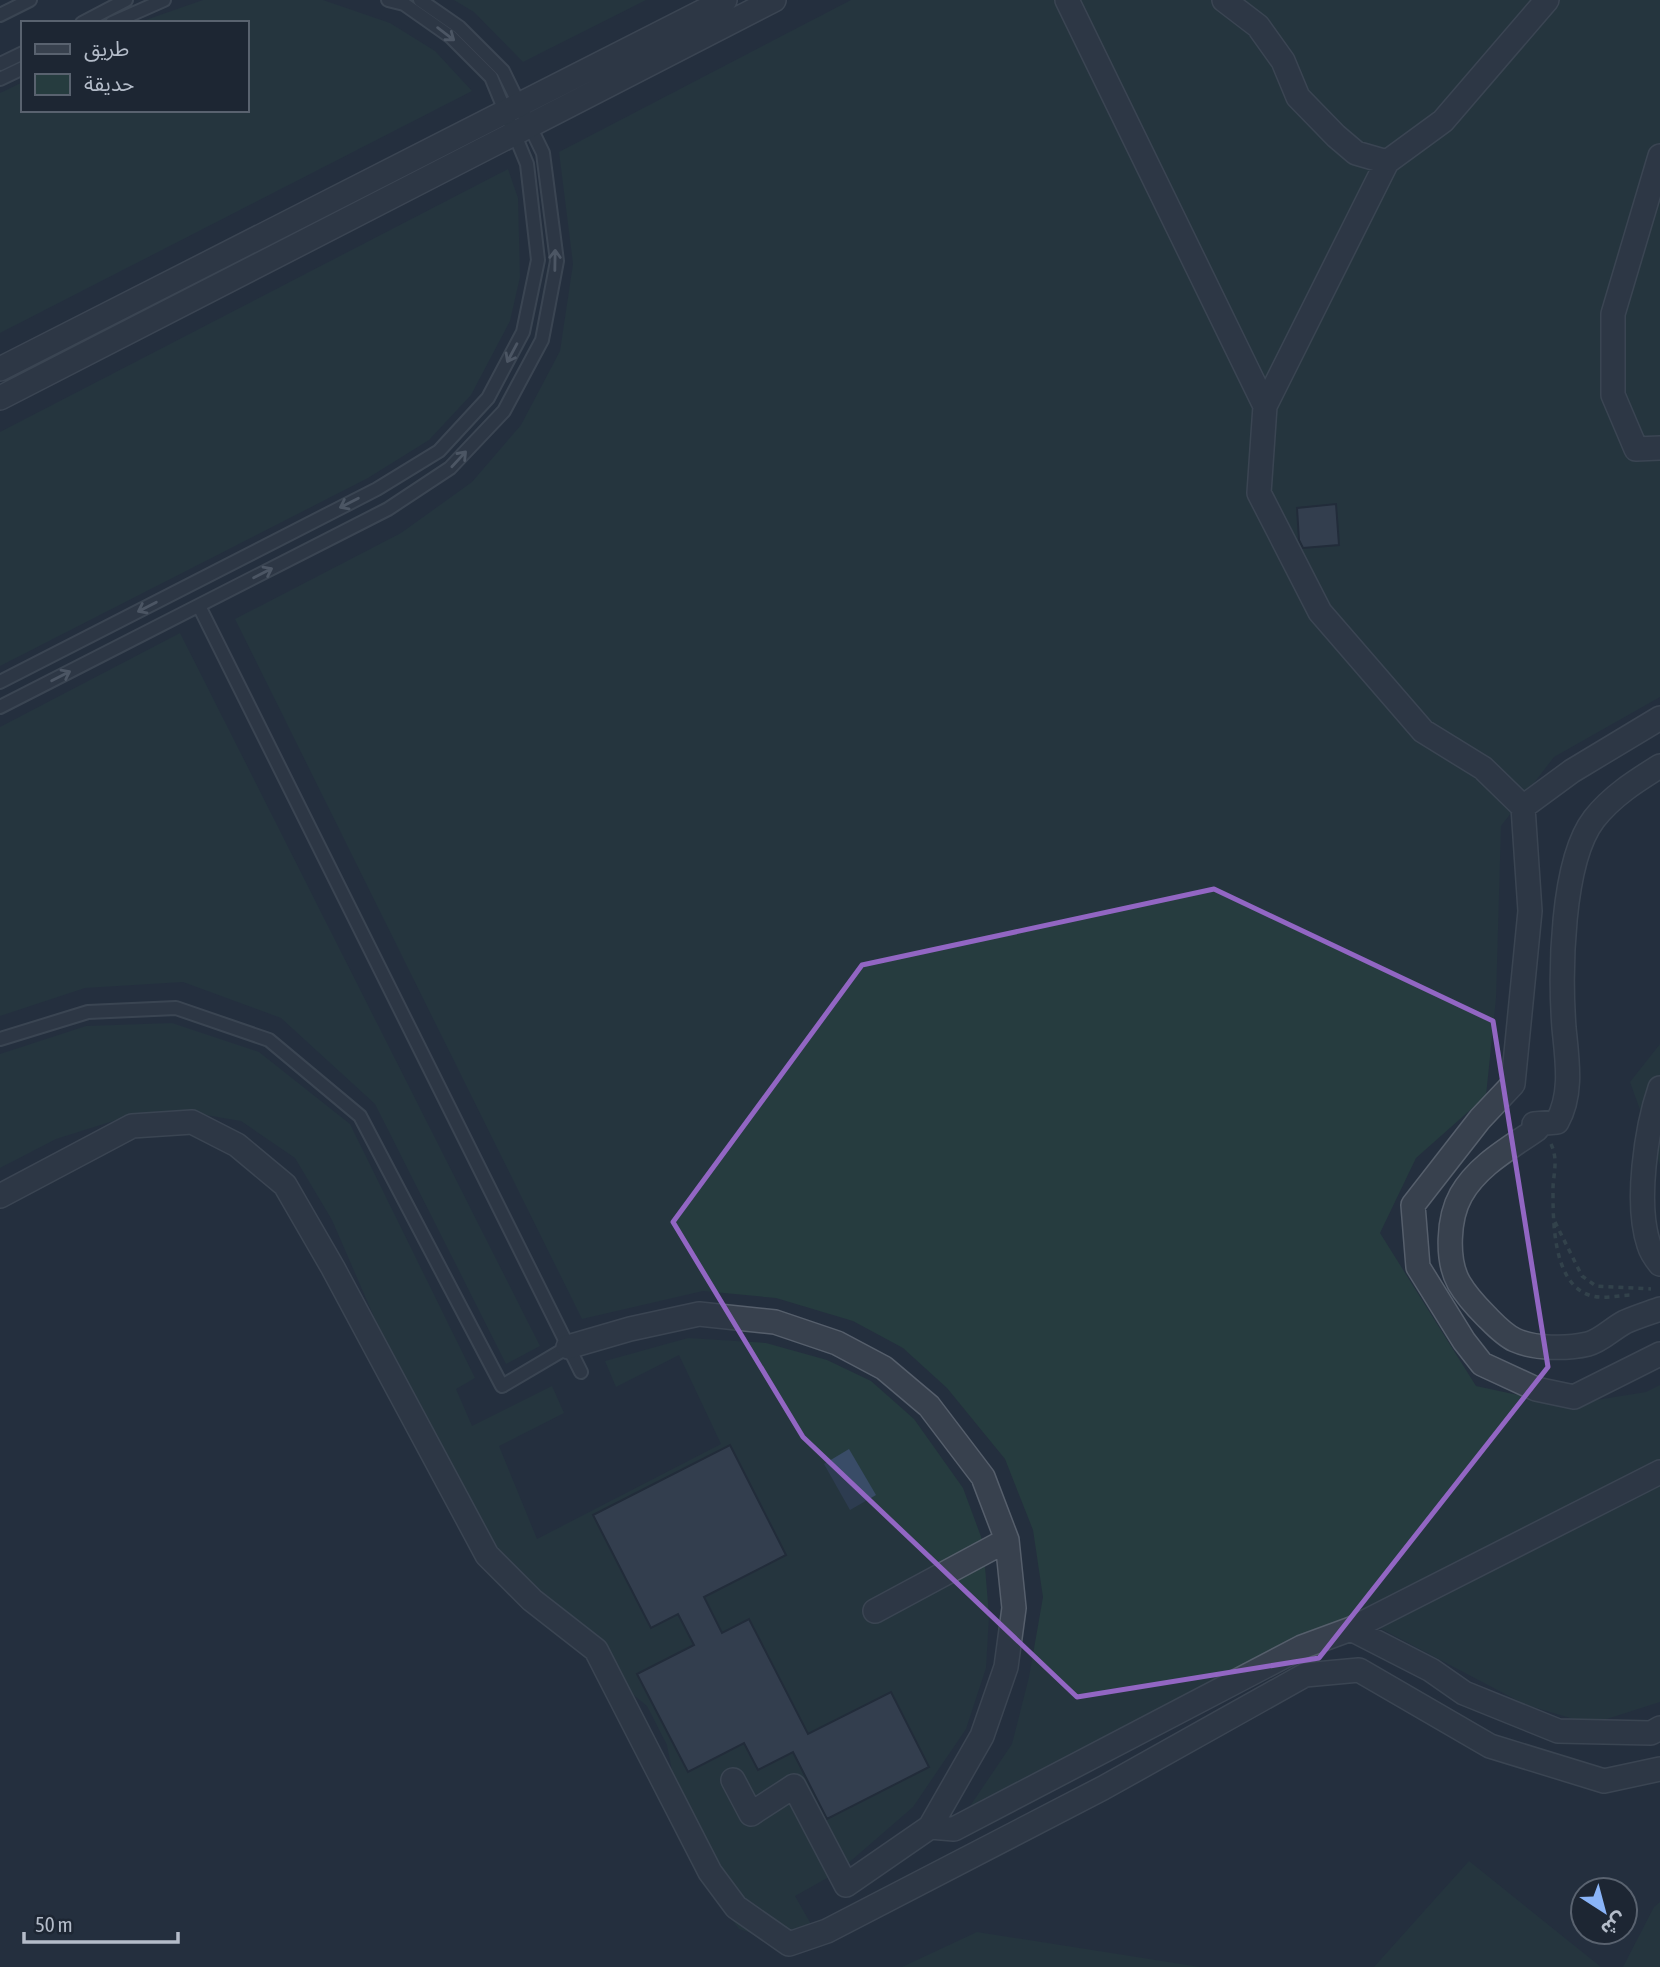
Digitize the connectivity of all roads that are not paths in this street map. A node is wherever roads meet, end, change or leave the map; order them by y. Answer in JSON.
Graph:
{"nodes":[{"id":1,"x":30,"y":0,"type":"edge"},
{"id":2,"x":127,"y":0,"type":"edge"},
{"id":3,"x":163,"y":0,"type":"edge"},
{"id":4,"x":388,"y":0,"type":"edge"},
{"id":5,"x":420,"y":0,"type":"edge"},
{"id":6,"x":725,"y":0,"type":"edge"},
{"id":7,"x":774,"y":0,"type":"edge"},
{"id":8,"x":1067,"y":0,"type":"edge"},
{"id":9,"x":1224,"y":0,"type":"edge"},
{"id":10,"x":1547,"y":0,"type":"edge"},
{"id":11,"x":0,"y":15,"type":"edge"},
{"id":12,"x":86,"y":21,"type":"edge"},
{"id":13,"x":116,"y":21,"type":"edge"},
{"id":14,"x":21,"y":53,"type":"edge"},
{"id":15,"x":0,"y":64,"type":"edge"},
{"id":16,"x":21,"y":69,"type":"edge"},
{"id":17,"x":0,"y":79,"type":"edge"},
{"id":18,"x":513,"y":109,"type":"junction"},
{"id":19,"x":522,"y":130,"type":"junction"},
{"id":20,"x":1660,"y":156,"type":"edge"},
{"id":21,"x":1387,"y":162,"type":"junction"},
{"id":22,"x":0,"y":369,"type":"edge"},
{"id":23,"x":0,"y":398,"type":"edge"},
{"id":24,"x":1265,"y":406,"type":"junction"},
{"id":25,"x":1660,"y":448,"type":"edge"},
{"id":26,"x":199,"y":606,"type":"junction"},
{"id":27,"x":0,"y":682,"type":"edge"},
{"id":28,"x":0,"y":707,"type":"edge"},
{"id":29,"x":1660,"y":718,"type":"edge"},
{"id":30,"x":1660,"y":765,"type":"edge"},
{"id":31,"x":1523,"y":807,"type":"junction"},
{"id":32,"x":0,"y":1039,"type":"edge"},
{"id":33,"x":1660,"y":1088,"type":"edge"},
{"id":34,"x":0,"y":1196,"type":"edge"},
{"id":35,"x":1660,"y":1264,"type":"edge"},
{"id":36,"x":1660,"y":1309,"type":"edge"},
{"id":37,"x":568,"y":1347,"type":"junction"},
{"id":38,"x":1660,"y":1354,"type":"edge"},
{"id":39,"x":581,"y":1372,"type":"dead end"},
{"id":40,"x":1660,"y":1472,"type":"edge"},
{"id":41,"x":1007,"y":1540,"type":"junction"},
{"id":42,"x":875,"y":1611,"type":"dead end"},
{"id":43,"x":1351,"y":1629,"type":"junction"},
{"id":44,"x":1660,"y":1728,"type":"edge"},
{"id":45,"x":1660,"y":1769,"type":"edge"},
{"id":46,"x":733,"y":1780,"type":"dead end"},
{"id":47,"x":930,"y":1827,"type":"junction"}],
"edges":[{"from":1,"to":11,"type":"lane"},
{"from":2,"to":12,"type":"lane"},
{"from":3,"to":13,"type":"lane"},
{"from":4,"to":18,"type":"lane","one_way":true},
{"from":5,"to":18,"type":"lane"},
{"from":6,"to":18,"type":"street"},
{"from":7,"to":19,"type":"street"},
{"from":8,"to":24,"type":"street"},
{"from":9,"to":21,"type":"street"},
{"from":10,"to":21,"type":"street"},
{"from":14,"to":15,"type":"lane"},
{"from":16,"to":17,"type":"lane"},
{"from":18,"to":19,"type":"lane"},
{"from":18,"to":22,"type":"street"},
{"from":19,"to":23,"type":"street"},
{"from":26,"to":19,"type":"lane","one_way":true},
{"from":19,"to":27,"type":"lane","one_way":true},
{"from":20,"to":25,"type":"street"},
{"from":21,"to":24,"type":"street"},
{"from":24,"to":31,"type":"street"},
{"from":28,"to":26,"type":"lane","one_way":true},
{"from":26,"to":37,"type":"lane"},
{"from":29,"to":31,"type":"street"},
{"from":30,"to":36,"type":"street"},
{"from":31,"to":38,"type":"street"},
{"from":32,"to":37,"type":"lane"},
{"from":33,"to":35,"type":"street"},
{"from":34,"to":45,"type":"street"},
{"from":37,"to":39,"type":"lane"},
{"from":37,"to":41,"type":"street"},
{"from":40,"to":43,"type":"street"},
{"from":41,"to":42,"type":"street"},
{"from":41,"to":47,"type":"street"},
{"from":43,"to":44,"type":"street"},
{"from":43,"to":47,"type":"street"},
{"from":46,"to":47,"type":"street"}]}
